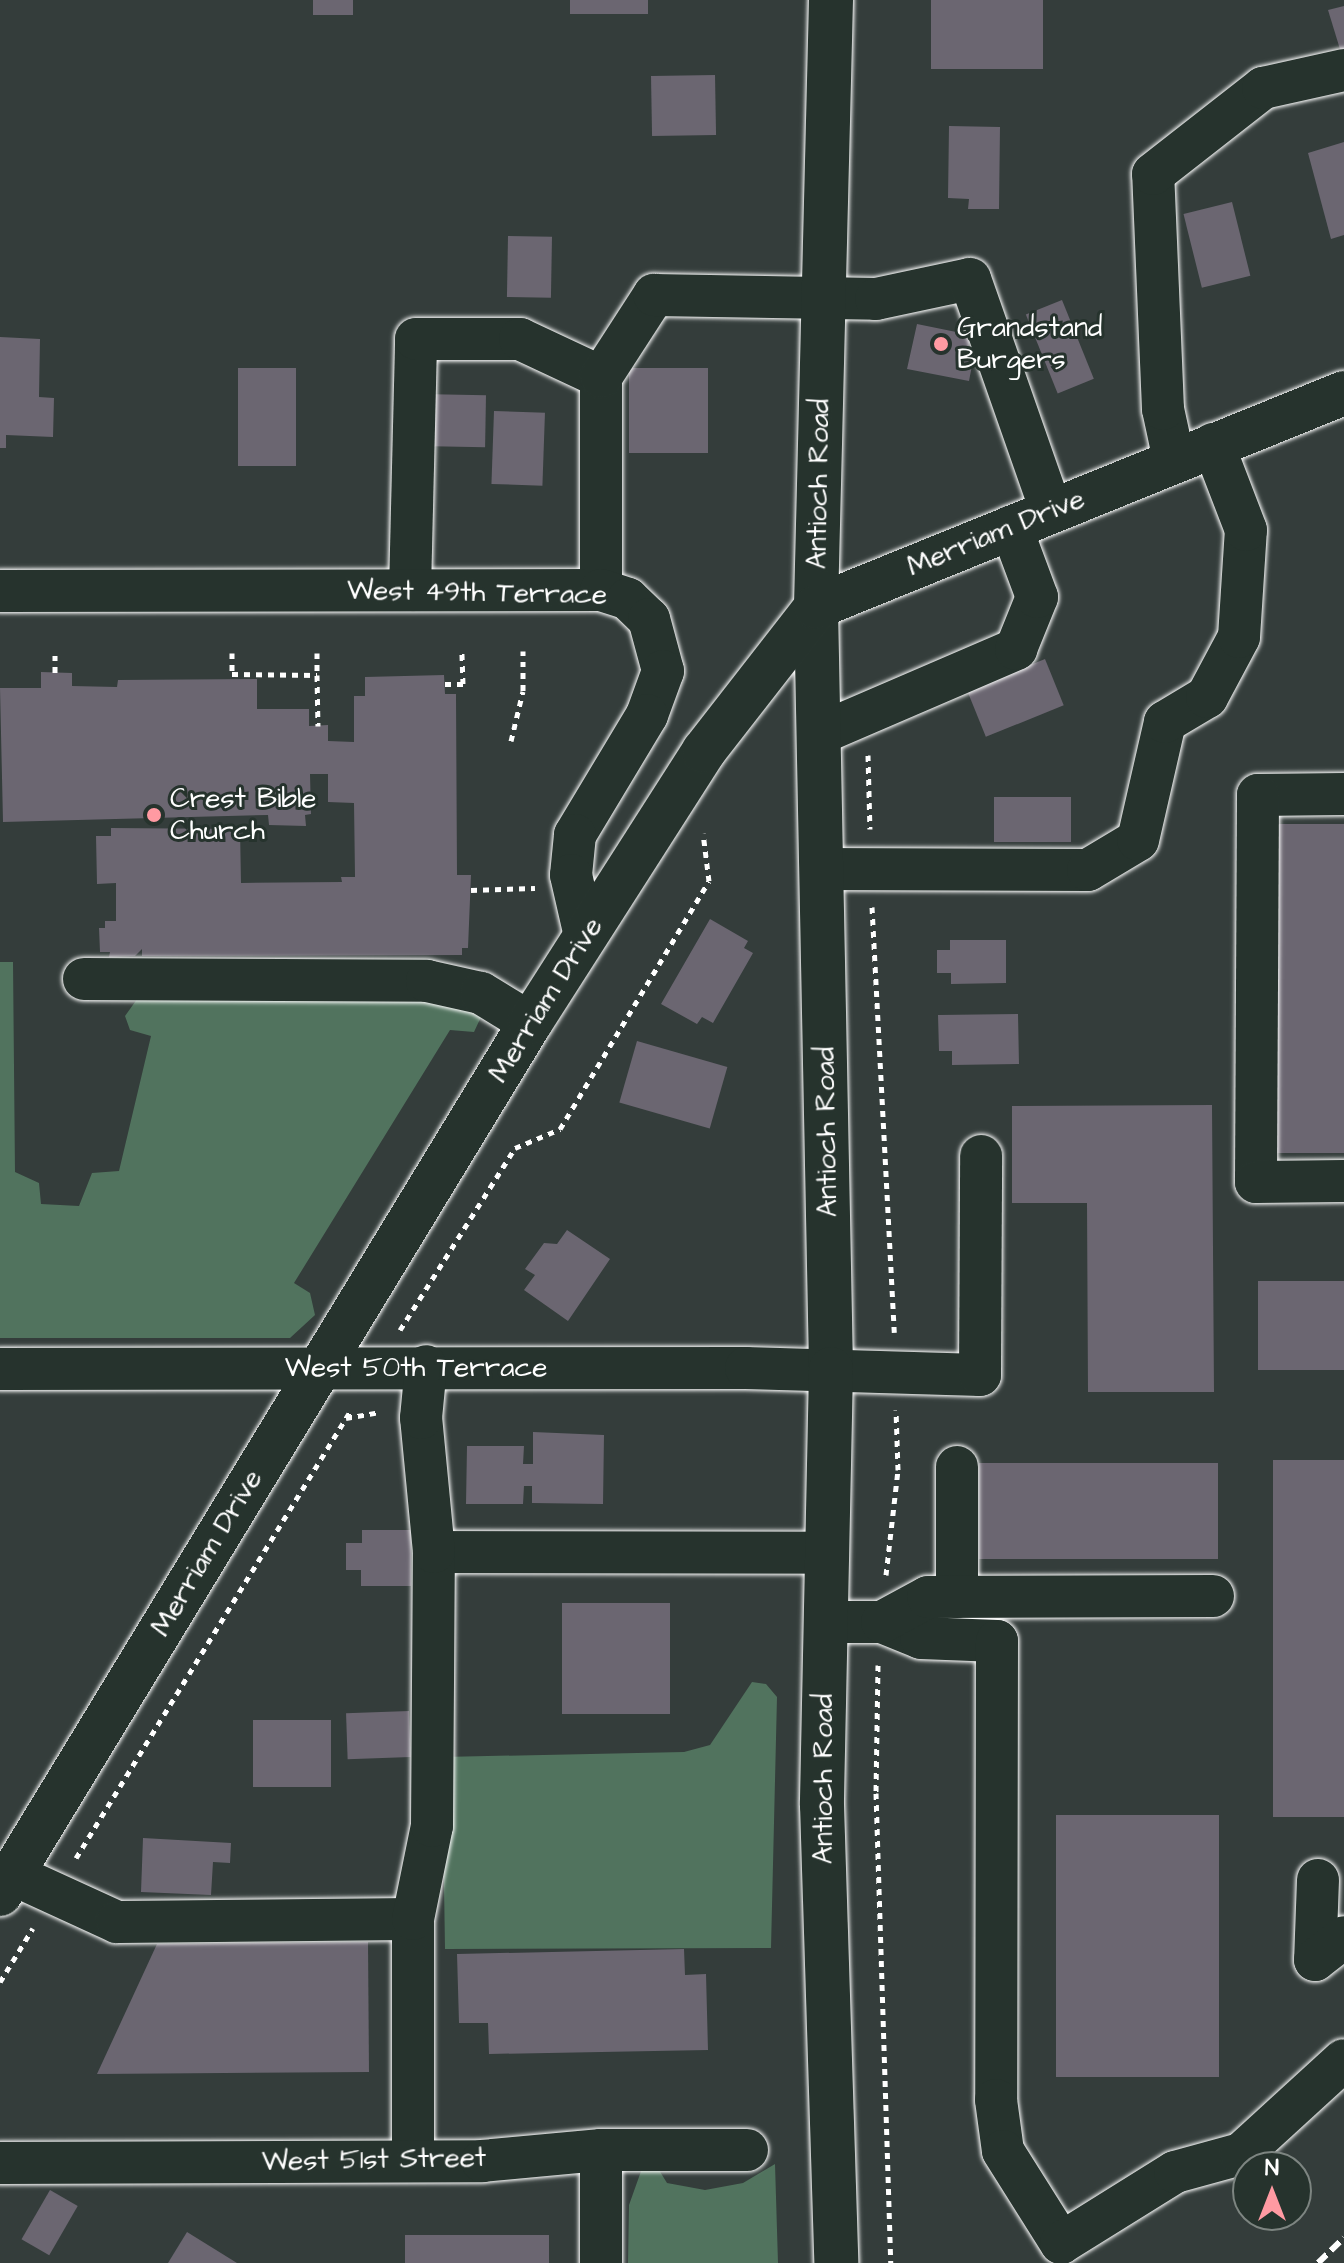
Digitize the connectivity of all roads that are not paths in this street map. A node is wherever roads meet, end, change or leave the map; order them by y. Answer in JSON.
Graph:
{"nodes":[{"id":1,"x":831,"y":0,"type":"edge"},
{"id":2,"x":1344,"y":70,"type":"edge"},
{"id":3,"x":824,"y":296,"type":"junction"},
{"id":4,"x":601,"y":377,"type":"junction"},
{"id":5,"x":1344,"y":393,"type":"edge"},
{"id":6,"x":1193,"y":452,"type":"junction"},
{"id":7,"x":1051,"y":510,"type":"junction"},
{"id":8,"x":1011,"y":527,"type":"junction"},
{"id":9,"x":410,"y":590,"type":"junction"},
{"id":10,"x":601,"y":590,"type":"junction"},
{"id":11,"x":0,"y":591,"type":"edge"},
{"id":12,"x":816,"y":607,"type":"junction"},
{"id":13,"x":819,"y":734,"type":"junction"},
{"id":14,"x":1344,"y":794,"type":"edge"},
{"id":15,"x":821,"y":869,"type":"junction"},
{"id":16,"x":585,"y":936,"type":"junction"},
{"id":17,"x":84,"y":979,"type":"dead end"},
{"id":18,"x":530,"y":1023,"type":"junction"},
{"id":19,"x":981,"y":1156,"type":"dead end"},
{"id":20,"x":1344,"y":1181,"type":"edge"},
{"id":21,"x":426,"y":1366,"type":"junction"},
{"id":22,"x":320,"y":1367,"type":"junction"},
{"id":23,"x":0,"y":1369,"type":"edge"},
{"id":24,"x":831,"y":1369,"type":"junction"},
{"id":25,"x":957,"y":1467,"type":"dead end"},
{"id":26,"x":434,"y":1552,"type":"junction"},
{"id":27,"x":827,"y":1553,"type":"junction"},
{"id":28,"x":1213,"y":1596,"type":"dead end"},
{"id":29,"x":957,"y":1597,"type":"junction"},
{"id":30,"x":825,"y":1622,"type":"junction"},
{"id":31,"x":882,"y":1622,"type":"junction"},
{"id":32,"x":1318,"y":1880,"type":"dead end"},
{"id":33,"x":6,"y":1884,"type":"edge"},
{"id":34,"x":413,"y":1919,"type":"junction"},
{"id":35,"x":1344,"y":1937,"type":"edge"},
{"id":36,"x":1344,"y":2060,"type":"edge"},
{"id":37,"x":601,"y":2150,"type":"junction"},
{"id":38,"x":747,"y":2150,"type":"dead end"},
{"id":39,"x":413,"y":2161,"type":"junction"},
{"id":40,"x":0,"y":2163,"type":"edge"},
{"id":41,"x":601,"y":2263,"type":"edge"},
{"id":42,"x":836,"y":2263,"type":"edge"}],
"edges":[{"from":1,"to":3,"type":"main road","name":"Antioch Road"},
{"from":2,"to":6,"type":"street"},
{"from":3,"to":4,"type":"street"},
{"from":3,"to":7,"type":"street"},
{"from":3,"to":12,"type":"main road","name":"Antioch Road"},
{"from":4,"to":9,"type":"street"},
{"from":4,"to":10,"type":"street"},
{"from":5,"to":6,"type":"main road","name":"Merriam Drive"},
{"from":6,"to":7,"type":"main road","name":"Merriam Drive"},
{"from":6,"to":15,"type":"street"},
{"from":7,"to":8,"type":"main road","name":"Merriam Drive"},
{"from":8,"to":12,"type":"main road","name":"Merriam Drive"},
{"from":8,"to":13,"type":"street"},
{"from":9,"to":10,"type":"street","name":"West 49th Terrace"},
{"from":9,"to":11,"type":"street","name":"West 49th Terrace"},
{"from":10,"to":16,"type":"street","name":"West 49th Terrace"},
{"from":12,"to":13,"type":"main road","name":"Antioch Road"},
{"from":12,"to":16,"type":"main road","name":"Merriam Drive"},
{"from":13,"to":15,"type":"main road","name":"Antioch Road"},
{"from":14,"to":20,"type":"street"},
{"from":15,"to":24,"type":"main road","name":"Antioch Road"},
{"from":16,"to":18,"type":"main road","name":"Merriam Drive"},
{"from":17,"to":18,"type":"street"},
{"from":18,"to":22,"type":"main road","name":"Merriam Drive"},
{"from":19,"to":24,"type":"street","name":"West 50th Terrace"},
{"from":21,"to":22,"type":"street","name":"West 50th Terrace"},
{"from":21,"to":24,"type":"street","name":"West 50th Terrace"},
{"from":21,"to":26,"type":"street"},
{"from":22,"to":23,"type":"street","name":"West 50th Terrace"},
{"from":22,"to":33,"type":"main road","name":"Merriam Drive"},
{"from":24,"to":27,"type":"main road","name":"Antioch Road"},
{"from":25,"to":29,"type":"street"},
{"from":26,"to":27,"type":"street"},
{"from":26,"to":34,"type":"street"},
{"from":27,"to":30,"type":"main road","name":"Antioch Road"},
{"from":28,"to":29,"type":"street"},
{"from":29,"to":31,"type":"street"},
{"from":30,"to":31,"type":"street"},
{"from":30,"to":42,"type":"main road","name":"Antioch Road"},
{"from":31,"to":36,"type":"street"},
{"from":32,"to":35,"type":"street"},
{"from":33,"to":34,"type":"street"},
{"from":34,"to":39,"type":"street"},
{"from":37,"to":38,"type":"street","name":"West 51st Street"},
{"from":37,"to":39,"type":"street","name":"West 51st Street"},
{"from":37,"to":41,"type":"street"},
{"from":39,"to":40,"type":"street","name":"West 51st Street"}]}
